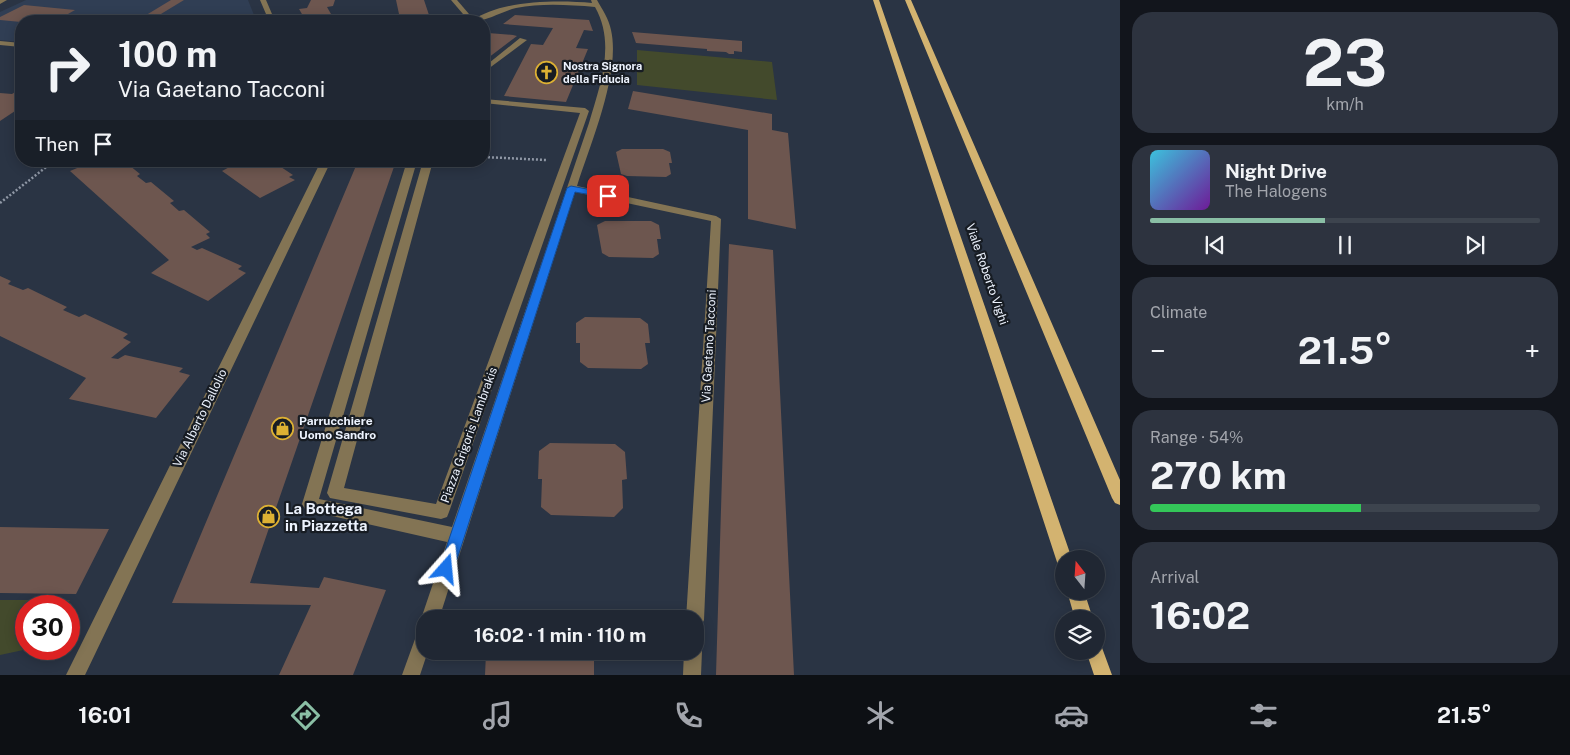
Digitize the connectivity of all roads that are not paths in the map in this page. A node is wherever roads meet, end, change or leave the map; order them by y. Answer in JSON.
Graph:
{"nodes":[{"id":1,"x":4,"y":0,"type":"edge"},
{"id":2,"x":263,"y":0,"type":"edge"},
{"id":3,"x":454,"y":0,"type":"edge"},
{"id":4,"x":876,"y":0,"type":"edge"},
{"id":5,"x":908,"y":0,"type":"edge"},
{"id":6,"x":0,"y":2,"type":"edge"},
{"id":7,"x":597,"y":2,"type":"edge"},
{"id":8,"x":269,"y":15,"type":"edge"},
{"id":9,"x":468,"y":15,"type":"edge"},
{"id":10,"x":485,"y":15,"type":"edge"},
{"id":11,"x":523,"y":40,"type":"dead end"},
{"id":12,"x":0,"y":43,"type":"edge"},
{"id":13,"x":15,"y":44,"type":"edge"},
{"id":14,"x":490,"y":65,"type":"edge"},
{"id":15,"x":490,"y":102,"type":"edge"},
{"id":16,"x":321,"y":167,"type":"edge"},
{"id":17,"x":410,"y":167,"type":"edge"},
{"id":18,"x":426,"y":167,"type":"edge"},
{"id":19,"x":571,"y":188,"type":"junction"},
{"id":20,"x":1120,"y":498,"type":"edge"},
{"id":21,"x":457,"y":536,"type":"junction"},
{"id":22,"x":1061,"y":550,"type":"edge"},
{"id":23,"x":433,"y":610,"type":"edge"},
{"id":24,"x":696,"y":610,"type":"edge"},
{"id":25,"x":417,"y":660,"type":"edge"},
{"id":26,"x":693,"y":660,"type":"edge"},
{"id":27,"x":1098,"y":660,"type":"edge"},
{"id":28,"x":75,"y":675,"type":"edge"},
{"id":29,"x":412,"y":675,"type":"edge"},
{"id":30,"x":692,"y":675,"type":"edge"},
{"id":31,"x":1103,"y":675,"type":"edge"}],
"edges":[{"from":1,"to":6,"type":"street"},
{"from":2,"to":8,"type":"street"},
{"from":3,"to":9,"type":"street"},
{"from":4,"to":22,"type":"main road","name":"Viale Roberto Vighi"},
{"from":5,"to":20,"type":"main road"},
{"from":7,"to":10,"type":"street"},
{"from":7,"to":19,"type":"street"},
{"from":11,"to":14,"type":"street"},
{"from":12,"to":13,"type":"street"},
{"from":15,"to":18,"type":"street","name":"Piazza Grigoris Lambrakis"},
{"from":16,"to":28,"type":"street","name":"Via Alberto Dallolio"},
{"from":17,"to":21,"type":"street"},
{"from":19,"to":21,"type":"street"},
{"from":19,"to":24,"type":"street","name":"Via Gaetano Tacconi"},
{"from":21,"to":23,"type":"street"},
{"from":25,"to":29,"type":"street"},
{"from":26,"to":30,"type":"street"},
{"from":27,"to":31,"type":"main road"}]}
